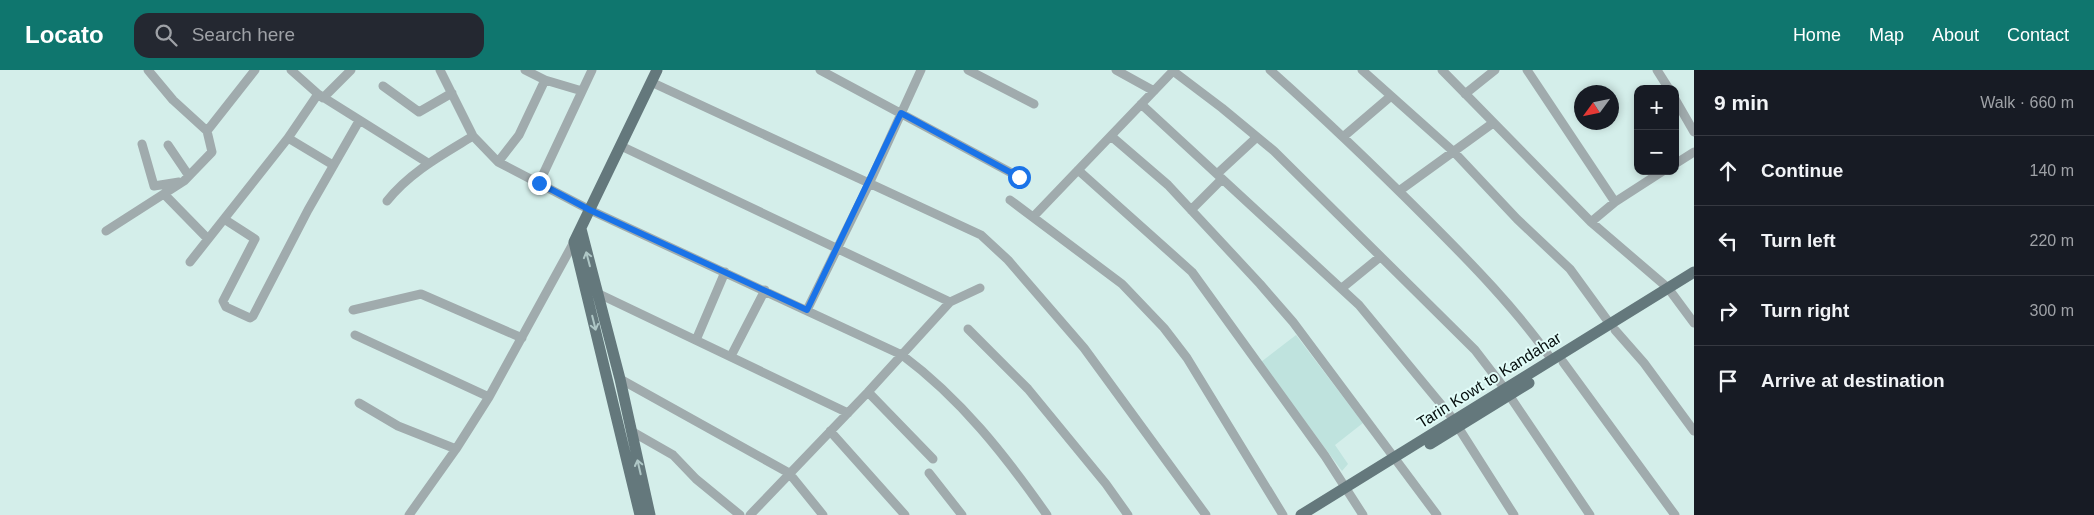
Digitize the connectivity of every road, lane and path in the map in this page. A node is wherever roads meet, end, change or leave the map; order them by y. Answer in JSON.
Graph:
{"nodes":[{"id":1,"x":148,"y":70,"type":"edge"},
{"id":2,"x":255,"y":70,"type":"edge"},
{"id":3,"x":292,"y":70,"type":"edge"},
{"id":4,"x":351,"y":70,"type":"edge"},
{"id":5,"x":440,"y":70,"type":"edge"},
{"id":6,"x":525,"y":70,"type":"edge"},
{"id":7,"x":592,"y":70,"type":"edge"},
{"id":8,"x":657,"y":70,"type":"edge"},
{"id":9,"x":820,"y":70,"type":"edge"},
{"id":10,"x":921,"y":70,"type":"edge"},
{"id":11,"x":968,"y":70,"type":"edge"},
{"id":12,"x":1116,"y":70,"type":"edge"},
{"id":13,"x":1270,"y":70,"type":"edge"},
{"id":14,"x":1362,"y":70,"type":"edge"},
{"id":15,"x":1442,"y":70,"type":"edge"},
{"id":16,"x":1495,"y":70,"type":"edge"},
{"id":17,"x":1527,"y":70,"type":"edge"},
{"id":18,"x":1657,"y":70,"type":"edge"},
{"id":19,"x":1173,"y":71,"type":"edge"},
{"id":20,"x":544,"y":80,"type":"junction"},
{"id":21,"x":651,"y":82,"type":"junction"},
{"id":22,"x":1666,"y":85,"type":"edge"},
{"id":23,"x":383,"y":86,"type":"dead end"},
{"id":24,"x":582,"y":90,"type":"junction"},
{"id":25,"x":1154,"y":90,"type":"junction"},
{"id":26,"x":452,"y":93,"type":"junction"},
{"id":27,"x":1465,"y":94,"type":"junction"},
{"id":28,"x":321,"y":96,"type":"junction"},
{"id":29,"x":1391,"y":96,"type":"junction"},
{"id":30,"x":1034,"y":104,"type":"dead end"},
{"id":31,"x":1141,"y":104,"type":"junction"},
{"id":32,"x":1679,"y":106,"type":"edge"},
{"id":33,"x":901,"y":113,"type":"junction"},
{"id":34,"x":359,"y":121,"type":"junction"},
{"id":35,"x":1493,"y":123,"type":"junction"},
{"id":36,"x":206,"y":131,"type":"junction"},
{"id":37,"x":1694,"y":132,"type":"edge"},
{"id":38,"x":473,"y":136,"type":"junction"},
{"id":39,"x":1111,"y":136,"type":"junction"},
{"id":40,"x":1257,"y":137,"type":"junction"},
{"id":41,"x":1343,"y":137,"type":"junction"},
{"id":42,"x":288,"y":138,"type":"junction"},
{"id":43,"x":142,"y":144,"type":"dead end"},
{"id":44,"x":168,"y":145,"type":"dead end"},
{"id":45,"x":621,"y":146,"type":"junction"},
{"id":46,"x":1454,"y":152,"type":"junction"},
{"id":47,"x":1694,"y":152,"type":"edge"},
{"id":48,"x":1679,"y":161,"type":"edge"},
{"id":49,"x":498,"y":162,"type":"junction"},
{"id":50,"x":428,"y":163,"type":"junction"},
{"id":51,"x":333,"y":165,"type":"junction"},
{"id":52,"x":1078,"y":170,"type":"junction"},
{"id":53,"x":1657,"y":175,"type":"edge"},
{"id":54,"x":1019,"y":177,"type":"dead end"},
{"id":55,"x":1220,"y":177,"type":"junction"},
{"id":56,"x":187,"y":178,"type":"junction"},
{"id":57,"x":539,"y":183,"type":"junction"},
{"id":58,"x":869,"y":184,"type":"junction"},
{"id":59,"x":1399,"y":191,"type":"junction"},
{"id":60,"x":164,"y":194,"type":"junction"},
{"id":61,"x":1010,"y":200,"type":"dead end"},
{"id":62,"x":387,"y":201,"type":"dead end"},
{"id":63,"x":1615,"y":202,"type":"junction"},
{"id":64,"x":590,"y":210,"type":"junction"},
{"id":65,"x":1190,"y":210,"type":"junction"},
{"id":66,"x":1034,"y":216,"type":"junction"},
{"id":67,"x":224,"y":219,"type":"junction"},
{"id":68,"x":1591,"y":222,"type":"junction"},
{"id":69,"x":581,"y":229,"type":"junction"},
{"id":70,"x":106,"y":232,"type":"dead end"},
{"id":71,"x":208,"y":239,"type":"junction"},
{"id":72,"x":574,"y":242,"type":"junction"},
{"id":73,"x":836,"y":248,"type":"junction"},
{"id":74,"x":1380,"y":257,"type":"junction"},
{"id":75,"x":190,"y":262,"type":"dead end"},
{"id":76,"x":726,"y":272,"type":"junction"},
{"id":77,"x":1694,"y":272,"type":"edge"},
{"id":78,"x":1694,"y":281,"type":"edge"},
{"id":79,"x":980,"y":288,"type":"dead end"},
{"id":80,"x":1342,"y":288,"type":"junction"},
{"id":81,"x":764,"y":290,"type":"junction"},
{"id":82,"x":1670,"y":291,"type":"junction"},
{"id":83,"x":597,"y":292,"type":"junction"},
{"id":84,"x":950,"y":302,"type":"junction"},
{"id":85,"x":353,"y":310,"type":"dead end"},
{"id":86,"x":807,"y":310,"type":"junction"},
{"id":87,"x":1694,"y":323,"type":"edge"},
{"id":88,"x":1613,"y":327,"type":"junction"},
{"id":89,"x":968,"y":329,"type":"dead end"},
{"id":90,"x":354,"y":335,"type":"dead end"},
{"id":91,"x":522,"y":338,"type":"junction"},
{"id":92,"x":696,"y":340,"type":"junction"},
{"id":93,"x":902,"y":355,"type":"junction"},
{"id":94,"x":730,"y":356,"type":"junction"},
{"id":95,"x":1557,"y":361,"type":"junction"},
{"id":96,"x":620,"y":379,"type":"junction"},
{"id":97,"x":868,"y":392,"type":"junction"},
{"id":98,"x":1507,"y":392,"type":"junction"},
{"id":99,"x":489,"y":397,"type":"junction"},
{"id":100,"x":359,"y":404,"type":"dead end"},
{"id":101,"x":848,"y":413,"type":"junction"},
{"id":102,"x":1456,"y":424,"type":"junction"},
{"id":103,"x":1694,"y":430,"type":"edge"},
{"id":104,"x":830,"y":431,"type":"junction"},
{"id":105,"x":632,"y":432,"type":"junction"},
{"id":106,"x":456,"y":449,"type":"junction"},
{"id":107,"x":933,"y":459,"type":"dead end"},
{"id":108,"x":1397,"y":461,"type":"junction"},
{"id":109,"x":789,"y":473,"type":"junction"},
{"id":110,"x":929,"y":474,"type":"dead end"},
{"id":111,"x":1348,"y":491,"type":"junction"},
{"id":112,"x":409,"y":515,"type":"edge"},
{"id":113,"x":640,"y":515,"type":"edge"},
{"id":114,"x":650,"y":515,"type":"edge"},
{"id":115,"x":740,"y":515,"type":"edge"},
{"id":116,"x":750,"y":515,"type":"edge"},
{"id":117,"x":823,"y":515,"type":"edge"},
{"id":118,"x":905,"y":515,"type":"edge"},
{"id":119,"x":962,"y":515,"type":"edge"},
{"id":120,"x":1046,"y":515,"type":"edge"},
{"id":121,"x":1128,"y":515,"type":"edge"},
{"id":122,"x":1206,"y":515,"type":"edge"},
{"id":123,"x":1283,"y":515,"type":"edge"},
{"id":124,"x":1301,"y":515,"type":"edge"},
{"id":125,"x":1316,"y":515,"type":"edge"},
{"id":126,"x":1363,"y":515,"type":"edge"},
{"id":127,"x":1437,"y":515,"type":"edge"},
{"id":128,"x":1514,"y":515,"type":"edge"},
{"id":129,"x":1590,"y":515,"type":"edge"},
{"id":130,"x":1676,"y":515,"type":"edge"}],
"edges":[{"from":1,"to":36,"type":"street"},
{"from":2,"to":36,"type":"street"},
{"from":3,"to":28,"type":"street"},
{"from":4,"to":28,"type":"street"},
{"from":5,"to":26,"type":"street"},
{"from":6,"to":20,"type":"street"},
{"from":7,"to":24,"type":"street"},
{"from":8,"to":21,"type":"main road"},
{"from":9,"to":33,"type":"street"},
{"from":10,"to":33,"type":"street"},
{"from":11,"to":30,"type":"street"},
{"from":12,"to":25,"type":"street"},
{"from":13,"to":41,"type":"street"},
{"from":14,"to":29,"type":"street"},
{"from":15,"to":27,"type":"street"},
{"from":16,"to":27,"type":"street"},
{"from":17,"to":63,"type":"street"},
{"from":18,"to":22,"type":"street"},
{"from":19,"to":25,"type":"street"},
{"from":19,"to":40,"type":"street"},
{"from":20,"to":24,"type":"street"},
{"from":20,"to":49,"type":"street"},
{"from":21,"to":45,"type":"main road"},
{"from":21,"to":58,"type":"street"},
{"from":23,"to":26,"type":"street"},
{"from":24,"to":57,"type":"street"},
{"from":25,"to":31,"type":"street"},
{"from":26,"to":38,"type":"street"},
{"from":27,"to":35,"type":"street"},
{"from":28,"to":34,"type":"street"},
{"from":28,"to":42,"type":"street"},
{"from":29,"to":41,"type":"street"},
{"from":29,"to":46,"type":"street"},
{"from":31,"to":39,"type":"street"},
{"from":31,"to":55,"type":"street"},
{"from":32,"to":37,"type":"street"},
{"from":33,"to":54,"type":"street"},
{"from":33,"to":58,"type":"street"},
{"from":34,"to":50,"type":"street"},
{"from":34,"to":51,"type":"street"},
{"from":35,"to":46,"type":"street"},
{"from":35,"to":68,"type":"street"},
{"from":36,"to":56,"type":"street"},
{"from":38,"to":49,"type":"street"},
{"from":38,"to":50,"type":"street"},
{"from":39,"to":52,"type":"street"},
{"from":39,"to":65,"type":"street"},
{"from":40,"to":55,"type":"street"},
{"from":40,"to":74,"type":"street"},
{"from":41,"to":59,"type":"street"},
{"from":42,"to":51,"type":"street"},
{"from":42,"to":67,"type":"street"},
{"from":43,"to":56,"type":"street"},
{"from":44,"to":56,"type":"street"},
{"from":45,"to":64,"type":"main road"},
{"from":45,"to":73,"type":"street"},
{"from":46,"to":59,"type":"street"},
{"from":46,"to":88,"type":"street"},
{"from":47,"to":48,"type":"street"},
{"from":49,"to":57,"type":"street"},
{"from":50,"to":62,"type":"street"},
{"from":51,"to":67,"type":"street"},
{"from":52,"to":66,"type":"street"},
{"from":52,"to":111,"type":"street"},
{"from":53,"to":63,"type":"street"},
{"from":55,"to":65,"type":"street"},
{"from":55,"to":80,"type":"street"},
{"from":56,"to":60,"type":"street"},
{"from":57,"to":64,"type":"street"},
{"from":58,"to":73,"type":"street"},
{"from":58,"to":122,"type":"street"},
{"from":59,"to":95,"type":"street"},
{"from":60,"to":70,"type":"street"},
{"from":60,"to":71,"type":"street"},
{"from":61,"to":66,"type":"street"},
{"from":63,"to":68,"type":"street"},
{"from":64,"to":69,"type":"main road"},
{"from":64,"to":76,"type":"street"},
{"from":65,"to":108,"type":"street"},
{"from":66,"to":123,"type":"street"},
{"from":67,"to":71,"type":"street"},
{"from":68,"to":82,"type":"street"},
{"from":69,"to":72,"type":"main road"},
{"from":83,"to":69,"type":"main road","one_way":true},
{"from":71,"to":75,"type":"street"},
{"from":72,"to":91,"type":"street"},
{"from":72,"to":113,"type":"main road","one_way":true},
{"from":73,"to":84,"type":"street"},
{"from":73,"to":86,"type":"street"},
{"from":74,"to":80,"type":"street"},
{"from":74,"to":98,"type":"street"},
{"from":76,"to":81,"type":"street"},
{"from":76,"to":92,"type":"street"},
{"from":77,"to":82,"type":"main road","name":"Tarin Kowt to Kandahar"},
{"from":78,"to":82,"type":"main road","name":"Tarin Kowt to Kandahar"},
{"from":79,"to":84,"type":"street"},
{"from":80,"to":102,"type":"street"},
{"from":81,"to":86,"type":"street"},
{"from":81,"to":94,"type":"street"},
{"from":82,"to":87,"type":"street"},
{"from":82,"to":88,"type":"main road","name":"Tarin Kowt to Kandahar"},
{"from":83,"to":92,"type":"street"},
{"from":83,"to":96,"type":"main road"},
{"from":84,"to":93,"type":"street"},
{"from":85,"to":91,"type":"street"},
{"from":86,"to":93,"type":"street"},
{"from":88,"to":95,"type":"main road","name":"Tarin Kowt to Kandahar"},
{"from":88,"to":103,"type":"street"},
{"from":89,"to":121,"type":"street"},
{"from":90,"to":99,"type":"street"},
{"from":91,"to":99,"type":"street"},
{"from":92,"to":94,"type":"street"},
{"from":93,"to":97,"type":"street"},
{"from":93,"to":120,"type":"street"},
{"from":94,"to":101,"type":"street"},
{"from":95,"to":98,"type":"main road","name":"Tarin Kowt to Kandahar"},
{"from":95,"to":130,"type":"street"},
{"from":96,"to":105,"type":"main road"},
{"from":96,"to":109,"type":"street"},
{"from":97,"to":101,"type":"street"},
{"from":97,"to":107,"type":"street"},
{"from":98,"to":102,"type":"main road","name":"Tarin Kowt to Kandahar"},
{"from":98,"to":129,"type":"street"},
{"from":99,"to":106,"type":"street"},
{"from":100,"to":106,"type":"street"},
{"from":101,"to":104,"type":"street"},
{"from":102,"to":108,"type":"main road","name":"Tarin Kowt to Kandahar"},
{"from":102,"to":128,"type":"street"},
{"from":104,"to":109,"type":"street"},
{"from":104,"to":118,"type":"street"},
{"from":114,"to":105,"type":"main road","one_way":true},
{"from":105,"to":115,"type":"street"},
{"from":106,"to":112,"type":"street"},
{"from":108,"to":111,"type":"main road","name":"Tarin Kowt to Kandahar"},
{"from":108,"to":127,"type":"street"},
{"from":109,"to":116,"type":"street"},
{"from":109,"to":117,"type":"street"},
{"from":110,"to":119,"type":"street"},
{"from":111,"to":124,"type":"main road","name":"Tarin Kowt to Kandahar"},
{"from":111,"to":125,"type":"main road","name":"Tarin Kowt to Kandahar"},
{"from":111,"to":126,"type":"street"}]}
